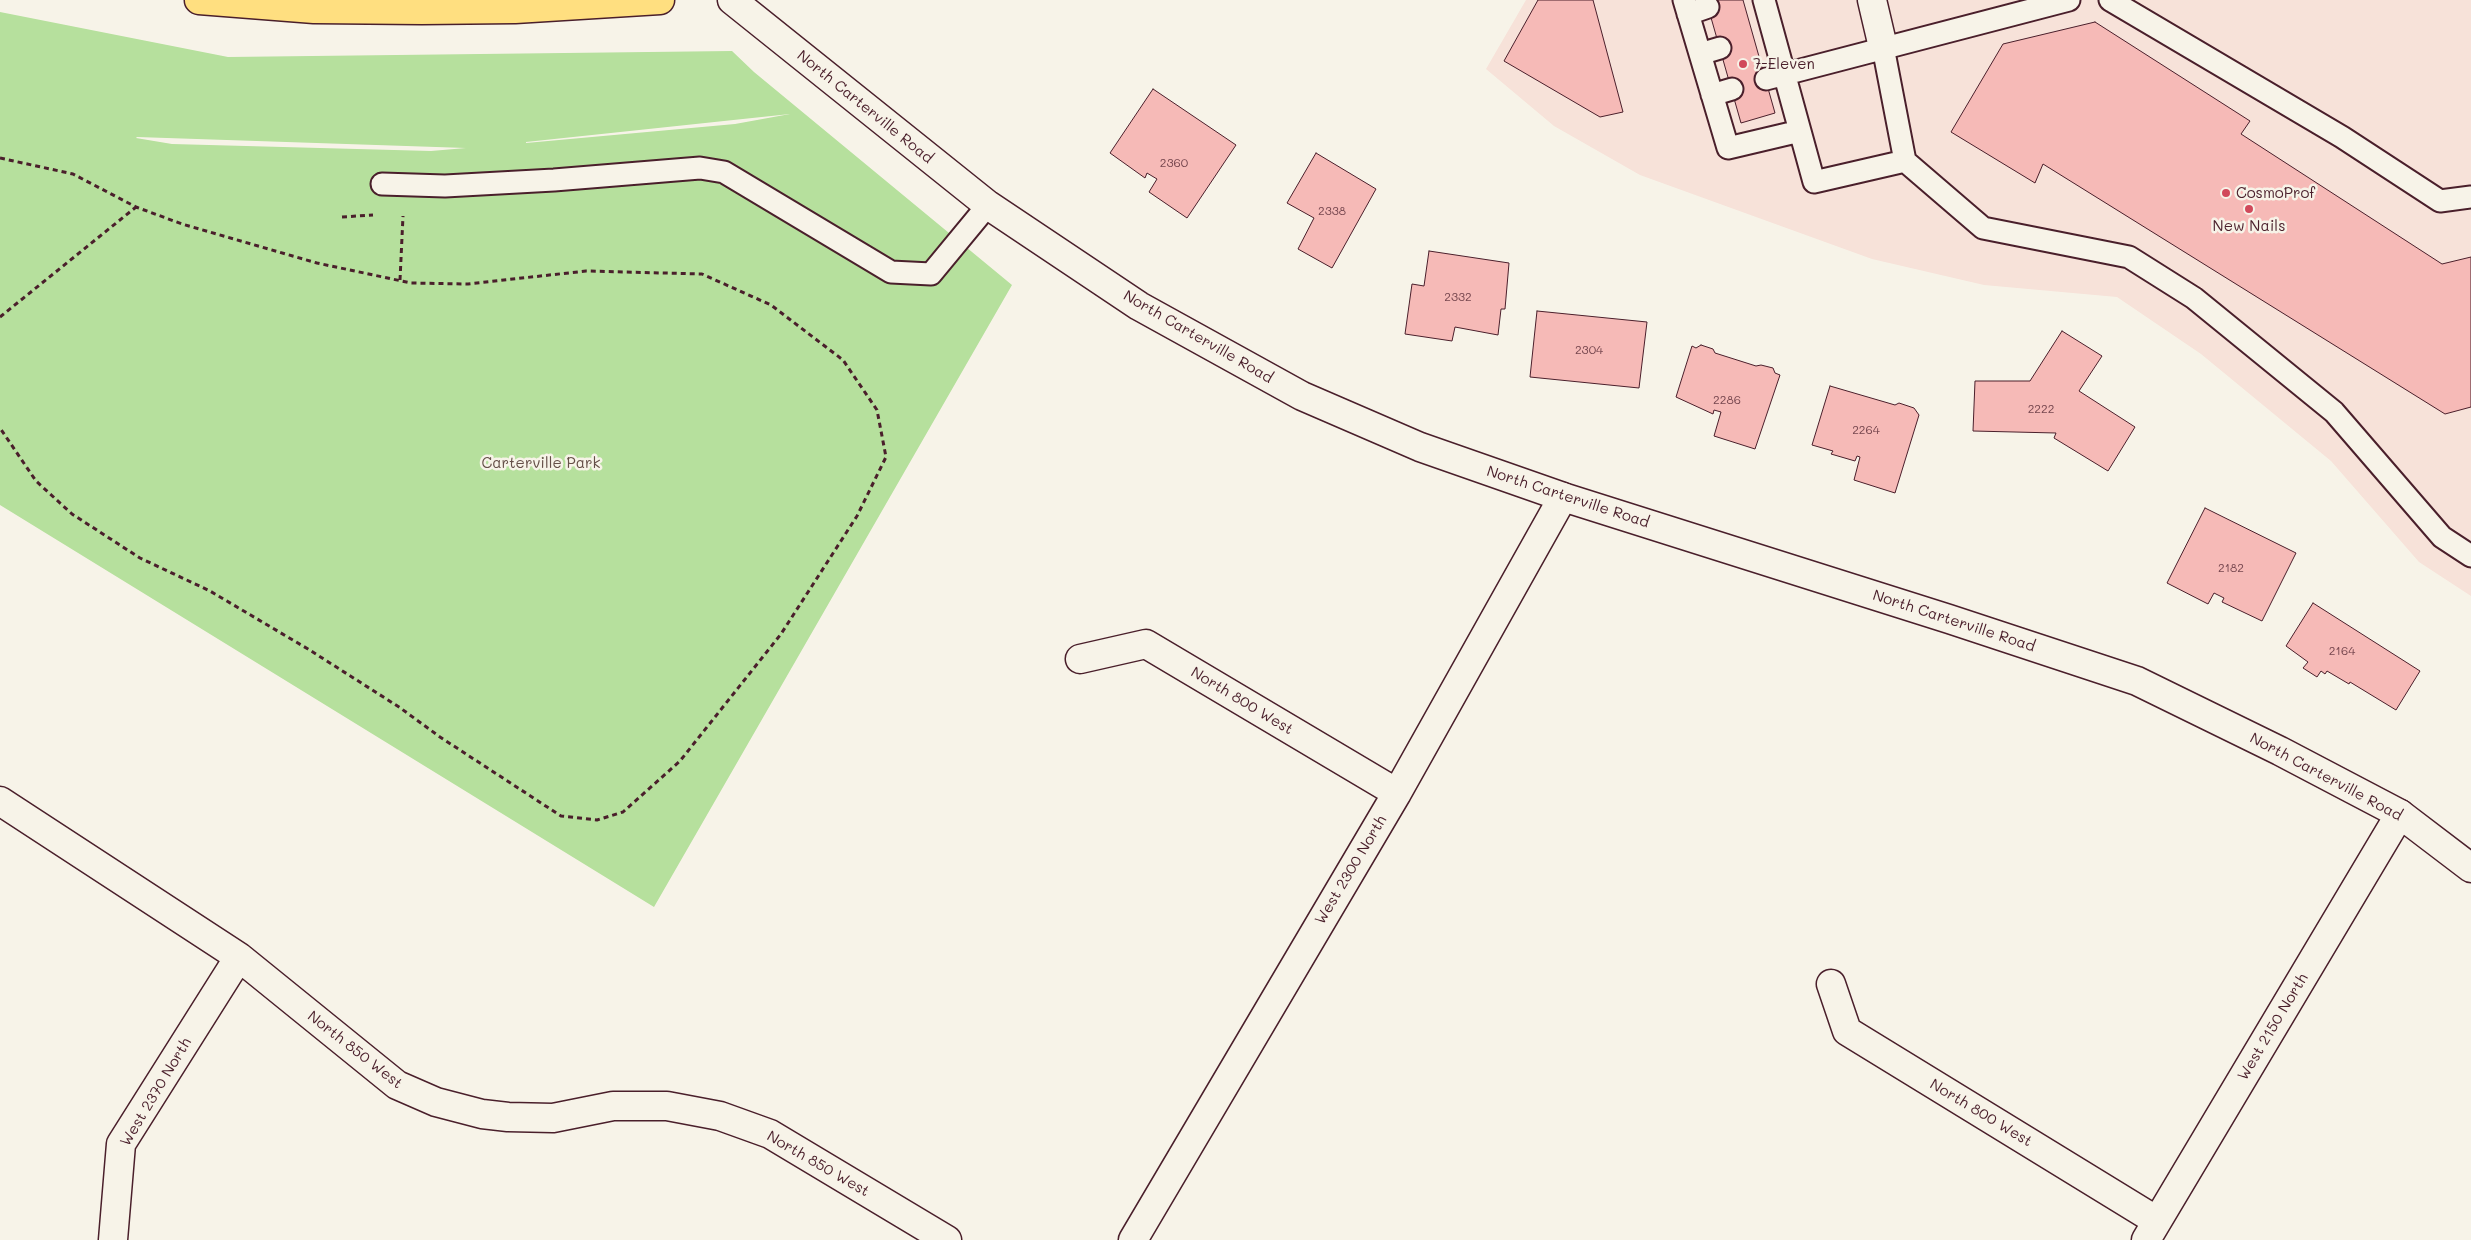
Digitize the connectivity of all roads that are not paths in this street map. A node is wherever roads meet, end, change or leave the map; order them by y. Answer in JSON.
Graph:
{"nodes":[{"id":1,"x":199,"y":0,"type":"edge"},
{"id":2,"x":660,"y":0,"type":"edge"},
{"id":3,"x":732,"y":0,"type":"edge"},
{"id":4,"x":1764,"y":0,"type":"edge"},
{"id":5,"x":1872,"y":0,"type":"edge"},
{"id":6,"x":2069,"y":0,"type":"edge"},
{"id":7,"x":2110,"y":0,"type":"edge"},
{"id":8,"x":1686,"y":7,"type":"edge"},
{"id":9,"x":1708,"y":7,"type":"dead end"},
{"id":10,"x":1883,"y":47,"type":"junction"},
{"id":11,"x":1720,"y":48,"type":"dead end"},
{"id":12,"x":1700,"y":54,"type":"junction"},
{"id":13,"x":1775,"y":76,"type":"junction"},
{"id":14,"x":1800,"y":131,"type":"junction"},
{"id":15,"x":1905,"y":161,"type":"junction"},
{"id":16,"x":382,"y":184,"type":"dead end"},
{"id":17,"x":2471,"y":197,"type":"edge"},
{"id":18,"x":988,"y":205,"type":"junction"},
{"id":19,"x":1563,"y":497,"type":"junction"},
{"id":20,"x":2471,"y":556,"type":"edge"},
{"id":21,"x":1080,"y":659,"type":"dead end"},
{"id":22,"x":1397,"y":793,"type":"junction"},
{"id":23,"x":0,"y":801,"type":"edge"},
{"id":24,"x":2400,"y":814,"type":"junction"},
{"id":25,"x":2471,"y":868,"type":"edge"},
{"id":26,"x":239,"y":957,"type":"junction"},
{"id":27,"x":1831,"y":984,"type":"dead end"},
{"id":28,"x":2151,"y":1230,"type":"edge"},
{"id":29,"x":113,"y":1240,"type":"edge"},
{"id":30,"x":947,"y":1240,"type":"edge"},
{"id":31,"x":1133,"y":1240,"type":"edge"}],
"edges":[{"from":1,"to":2,"type":"main road"},
{"from":3,"to":18,"type":"street","name":"North Carterville Road"},
{"from":4,"to":13,"type":"lane"},
{"from":5,"to":10,"type":"street"},
{"from":6,"to":10,"type":"lane"},
{"from":7,"to":17,"type":"lane"},
{"from":8,"to":9,"type":"lane"},
{"from":8,"to":12,"type":"lane"},
{"from":10,"to":13,"type":"lane"},
{"from":10,"to":15,"type":"lane"},
{"from":11,"to":12,"type":"lane"},
{"from":12,"to":14,"type":"lane"},
{"from":13,"to":14,"type":"lane"},
{"from":14,"to":15,"type":"lane"},
{"from":15,"to":20,"type":"lane"},
{"from":16,"to":18,"type":"lane"},
{"from":18,"to":19,"type":"street","name":"North Carterville Road"},
{"from":19,"to":22,"type":"street","name":"West 2300 North"},
{"from":19,"to":24,"type":"street","name":"North Carterville Road"},
{"from":21,"to":22,"type":"street","name":"North 800 West"},
{"from":22,"to":31,"type":"street","name":"West 2300 North"},
{"from":23,"to":26,"type":"street","name":"North 850 West"},
{"from":24,"to":25,"type":"street","name":"North Carterville Road"},
{"from":24,"to":28,"type":"street","name":"West 2150 North"},
{"from":26,"to":29,"type":"street","name":"West 2370 North"},
{"from":26,"to":30,"type":"street","name":"North 850 West"},
{"from":27,"to":28,"type":"street","name":"North 800 West"}]}
